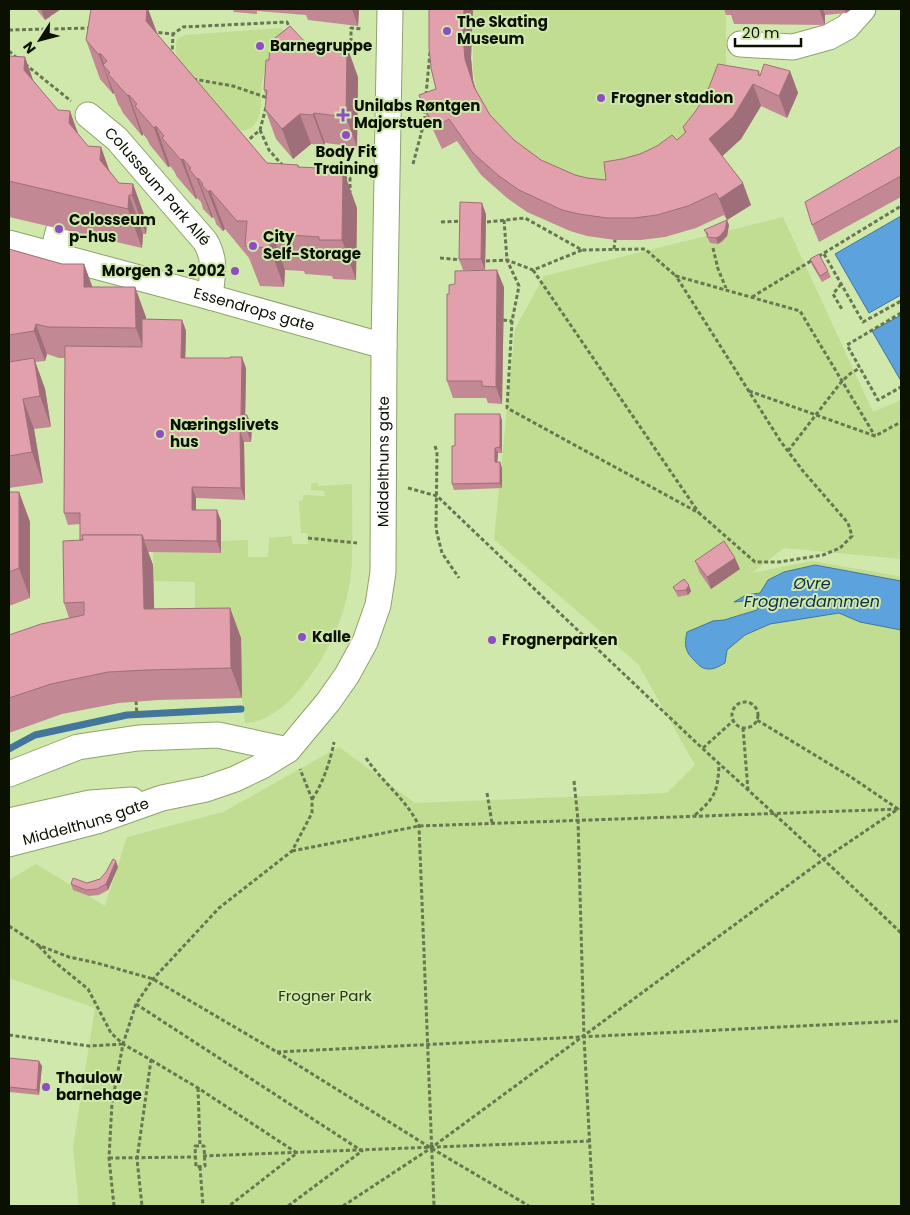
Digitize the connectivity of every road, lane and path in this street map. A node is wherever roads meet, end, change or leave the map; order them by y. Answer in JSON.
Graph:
{"nodes":[{"id":1,"x":390,"y":9,"type":"edge"},
{"id":2,"x":862,"y":9,"type":"edge"},
{"id":3,"x":97,"y":28,"type":"edge"},
{"id":4,"x":362,"y":29,"type":"dead end"},
{"id":5,"x":9,"y":30,"type":"edge"},
{"id":6,"x":145,"y":32,"type":"edge"},
{"id":7,"x":173,"y":34,"type":"junction"},
{"id":8,"x":294,"y":37,"type":"edge"},
{"id":9,"x":740,"y":44,"type":"dead end"},
{"id":10,"x":430,"y":45,"type":"edge"},
{"id":11,"x":342,"y":49,"type":"edge"},
{"id":12,"x":9,"y":51,"type":"edge"},
{"id":13,"x":172,"y":59,"type":"edge"},
{"id":14,"x":186,"y":80,"type":"edge"},
{"id":15,"x":268,"y":91,"type":"edge"},
{"id":16,"x":268,"y":98,"type":"junction"},
{"id":17,"x":88,"y":115,"type":"joint"},
{"id":18,"x":260,"y":130,"type":"junction"},
{"id":19,"x":238,"y":137,"type":"edge"},
{"id":20,"x":412,"y":166,"type":"dead end"},
{"id":21,"x":287,"y":170,"type":"edge"},
{"id":22,"x":341,"y":178,"type":"edge"},
{"id":23,"x":350,"y":193,"type":"dead end"},
{"id":24,"x":901,"y":206,"type":"edge"},
{"id":25,"x":504,"y":220,"type":"junction"},
{"id":26,"x":464,"y":221,"type":"edge"},
{"id":27,"x":441,"y":222,"type":"dead end"},
{"id":28,"x":487,"y":222,"type":"dead end"},
{"id":29,"x":59,"y":228,"type":"edge"},
{"id":30,"x":615,"y":240,"type":"edge"},
{"id":31,"x":9,"y":244,"type":"edge"},
{"id":32,"x":713,"y":248,"type":"dead end"},
{"id":33,"x":614,"y":249,"type":"junction"},
{"id":34,"x":582,"y":250,"type":"junction"},
{"id":35,"x":824,"y":254,"type":"junction"},
{"id":36,"x":52,"y":256,"type":"junction"},
{"id":37,"x":440,"y":258,"type":"dead end"},
{"id":38,"x":463,"y":260,"type":"edge"},
{"id":39,"x":507,"y":260,"type":"junction"},
{"id":40,"x":486,"y":262,"type":"dead end"},
{"id":41,"x":533,"y":270,"type":"junction"},
{"id":42,"x":676,"y":276,"type":"junction"},
{"id":43,"x":841,"y":284,"type":"junction"},
{"id":44,"x":726,"y":288,"type":"junction"},
{"id":45,"x":210,"y":297,"type":"junction"},
{"id":46,"x":752,"y":297,"type":"junction"},
{"id":47,"x":901,"y":301,"type":"edge"},
{"id":48,"x":843,"y":311,"type":"dead end"},
{"id":49,"x":901,"y":313,"type":"edge"},
{"id":50,"x":503,"y":320,"type":"dead end"},
{"id":51,"x":512,"y":321,"type":"junction"},
{"id":52,"x":384,"y":346,"type":"junction"},
{"id":53,"x":860,"y":368,"type":"junction"},
{"id":54,"x":842,"y":381,"type":"junction"},
{"id":55,"x":901,"y":387,"type":"edge"},
{"id":56,"x":749,"y":390,"type":"junction"},
{"id":57,"x":816,"y":415,"type":"junction"},
{"id":58,"x":901,"y":422,"type":"edge"},
{"id":59,"x":875,"y":436,"type":"junction"},
{"id":60,"x":435,"y":446,"type":"dead end"},
{"id":61,"x":788,"y":451,"type":"junction"},
{"id":62,"x":408,"y":488,"type":"dead end"},
{"id":63,"x":437,"y":496,"type":"junction"},
{"id":64,"x":699,"y":513,"type":"junction"},
{"id":65,"x":308,"y":538,"type":"dead end"},
{"id":66,"x":357,"y":543,"type":"dead end"},
{"id":67,"x":459,"y":578,"type":"dead end"},
{"id":68,"x":757,"y":720,"type":"junction"},
{"id":69,"x":733,"y":721,"type":"junction"},
{"id":70,"x":743,"y":728,"type":"junction"},
{"id":71,"x":334,"y":742,"type":"dead end"},
{"id":72,"x":702,"y":748,"type":"junction"},
{"id":73,"x":288,"y":750,"type":"junction"},
{"id":74,"x":366,"y":758,"type":"dead end"},
{"id":75,"x":719,"y":763,"type":"junction"},
{"id":76,"x":9,"y":774,"type":"edge"},
{"id":77,"x":574,"y":782,"type":"dead end"},
{"id":78,"x":748,"y":790,"type":"junction"},
{"id":79,"x":487,"y":793,"type":"dead end"},
{"id":80,"x":162,"y":798,"type":"junction"},
{"id":81,"x":312,"y":799,"type":"junction"},
{"id":82,"x":899,"y":809,"type":"edge"},
{"id":83,"x":772,"y":812,"type":"junction"},
{"id":84,"x":695,"y":815,"type":"junction"},
{"id":85,"x":578,"y":820,"type":"junction"},
{"id":86,"x":9,"y":821,"type":"edge"},
{"id":87,"x":492,"y":823,"type":"junction"},
{"id":88,"x":419,"y":826,"type":"junction"},
{"id":89,"x":9,"y":844,"type":"edge"},
{"id":90,"x":292,"y":851,"type":"junction"},
{"id":91,"x":824,"y":858,"type":"junction"},
{"id":92,"x":9,"y":926,"type":"edge"},
{"id":93,"x":901,"y":933,"type":"edge"},
{"id":94,"x":38,"y":945,"type":"junction"},
{"id":95,"x":153,"y":980,"type":"junction"},
{"id":96,"x":136,"y":1004,"type":"junction"},
{"id":97,"x":901,"y":1021,"type":"edge"},
{"id":98,"x":9,"y":1036,"type":"edge"},
{"id":99,"x":584,"y":1036,"type":"junction"},
{"id":100,"x":123,"y":1044,"type":"junction"},
{"id":101,"x":427,"y":1044,"type":"junction"},
{"id":102,"x":277,"y":1052,"type":"junction"},
{"id":103,"x":151,"y":1060,"type":"junction"},
{"id":104,"x":198,"y":1088,"type":"junction"},
{"id":105,"x":590,"y":1141,"type":"junction"},
{"id":106,"x":200,"y":1146,"type":"junction"},
{"id":107,"x":431,"y":1148,"type":"junction"},
{"id":108,"x":362,"y":1151,"type":"junction"},
{"id":109,"x":298,"y":1153,"type":"junction"},
{"id":110,"x":204,"y":1156,"type":"junction"},
{"id":111,"x":196,"y":1157,"type":"junction"},
{"id":112,"x":109,"y":1158,"type":"junction"},
{"id":113,"x":137,"y":1159,"type":"junction"},
{"id":114,"x":200,"y":1166,"type":"junction"},
{"id":115,"x":114,"y":1206,"type":"edge"},
{"id":116,"x":142,"y":1206,"type":"edge"},
{"id":117,"x":203,"y":1206,"type":"edge"},
{"id":118,"x":229,"y":1206,"type":"edge"},
{"id":119,"x":288,"y":1206,"type":"edge"},
{"id":120,"x":343,"y":1206,"type":"edge"},
{"id":121,"x":434,"y":1206,"type":"edge"},
{"id":122,"x":529,"y":1206,"type":"edge"},
{"id":123,"x":593,"y":1206,"type":"edge"}],
"edges":[{"from":1,"to":52,"type":"street","name":"Middelthuns gate"},
{"from":2,"to":9,"type":"street"},
{"from":3,"to":5,"type":"path"},
{"from":4,"to":11,"type":"path"},
{"from":6,"to":7,"type":"path"},
{"from":7,"to":8,"type":"path"},
{"from":7,"to":13,"type":"path"},
{"from":10,"to":20,"type":"path"},
{"from":12,"to":17,"type":"path"},
{"from":14,"to":16,"type":"path"},
{"from":15,"to":16,"type":"path"},
{"from":16,"to":18,"type":"path"},
{"from":17,"to":45,"type":"street","name":"Colusseum Park Allé"},
{"from":18,"to":19,"type":"path"},
{"from":18,"to":21,"type":"path"},
{"from":22,"to":23,"type":"path"},
{"from":24,"to":35,"type":"path"},
{"from":25,"to":28,"type":"path"},
{"from":25,"to":34,"type":"path"},
{"from":25,"to":39,"type":"path"},
{"from":26,"to":27,"type":"path"},
{"from":29,"to":36,"type":"street"},
{"from":30,"to":33,"type":"path"},
{"from":31,"to":36,"type":"street","name":"Essendrops gate"},
{"from":32,"to":44,"type":"path"},
{"from":33,"to":34,"type":"path"},
{"from":33,"to":42,"type":"path"},
{"from":34,"to":41,"type":"path"},
{"from":35,"to":43,"type":"path"},
{"from":35,"to":46,"type":"path"},
{"from":36,"to":45,"type":"street","name":"Essendrops gate"},
{"from":37,"to":38,"type":"path"},
{"from":39,"to":40,"type":"path"},
{"from":39,"to":41,"type":"path"},
{"from":39,"to":51,"type":"path"},
{"from":41,"to":64,"type":"path"},
{"from":42,"to":44,"type":"path"},
{"from":42,"to":56,"type":"path"},
{"from":43,"to":47,"type":"path"},
{"from":43,"to":48,"type":"path"},
{"from":44,"to":46,"type":"path"},
{"from":45,"to":52,"type":"street","name":"Essendrops gate"},
{"from":46,"to":54,"type":"path"},
{"from":49,"to":53,"type":"path"},
{"from":50,"to":51,"type":"path"},
{"from":51,"to":64,"type":"path"},
{"from":52,"to":73,"type":"street","name":"Middelthuns gate"},
{"from":53,"to":54,"type":"path"},
{"from":53,"to":55,"type":"path"},
{"from":54,"to":57,"type":"path"},
{"from":54,"to":59,"type":"path"},
{"from":56,"to":57,"type":"path"},
{"from":56,"to":61,"type":"path"},
{"from":57,"to":59,"type":"path"},
{"from":57,"to":61,"type":"path"},
{"from":58,"to":59,"type":"path"},
{"from":60,"to":63,"type":"path"},
{"from":61,"to":64,"type":"path"},
{"from":62,"to":63,"type":"path"},
{"from":63,"to":67,"type":"path"},
{"from":63,"to":72,"type":"path"},
{"from":65,"to":66,"type":"path"},
{"from":68,"to":69,"type":"path"},
{"from":68,"to":70,"type":"path"},
{"from":68,"to":82,"type":"path"},
{"from":69,"to":70,"type":"path"},
{"from":69,"to":72,"type":"path"},
{"from":70,"to":78,"type":"path"},
{"from":71,"to":81,"type":"path"},
{"from":72,"to":75,"type":"path"},
{"from":73,"to":76,"type":"street"},
{"from":73,"to":80,"type":"street","name":"Middelthuns gate"},
{"from":73,"to":81,"type":"path"},
{"from":74,"to":88,"type":"path"},
{"from":75,"to":78,"type":"path"},
{"from":75,"to":84,"type":"path"},
{"from":77,"to":85,"type":"path"},
{"from":78,"to":83,"type":"path"},
{"from":79,"to":87,"type":"path"},
{"from":80,"to":86,"type":"street","name":"Middelthuns gate"},
{"from":80,"to":89,"type":"street","name":"Middelthuns gate"},
{"from":81,"to":90,"type":"path"},
{"from":82,"to":83,"type":"path"},
{"from":82,"to":91,"type":"path"},
{"from":83,"to":84,"type":"path"},
{"from":83,"to":91,"type":"path"},
{"from":84,"to":85,"type":"path"},
{"from":85,"to":87,"type":"path"},
{"from":85,"to":99,"type":"path"},
{"from":87,"to":88,"type":"path"},
{"from":88,"to":90,"type":"path"},
{"from":88,"to":101,"type":"path"},
{"from":90,"to":95,"type":"path"},
{"from":91,"to":93,"type":"path"},
{"from":91,"to":99,"type":"path"},
{"from":92,"to":94,"type":"path"},
{"from":94,"to":95,"type":"path"},
{"from":94,"to":100,"type":"path"},
{"from":95,"to":96,"type":"path"},
{"from":95,"to":102,"type":"path"},
{"from":96,"to":100,"type":"path"},
{"from":96,"to":108,"type":"path"},
{"from":97,"to":99,"type":"path"},
{"from":98,"to":100,"type":"path"},
{"from":99,"to":101,"type":"path"},
{"from":99,"to":105,"type":"path"},
{"from":99,"to":107,"type":"path"},
{"from":100,"to":103,"type":"path"},
{"from":100,"to":112,"type":"path"},
{"from":101,"to":102,"type":"path"},
{"from":101,"to":107,"type":"path"},
{"from":102,"to":107,"type":"path"},
{"from":103,"to":104,"type":"path"},
{"from":103,"to":113,"type":"path"},
{"from":104,"to":106,"type":"path"},
{"from":104,"to":109,"type":"path"},
{"from":105,"to":107,"type":"path"},
{"from":105,"to":123,"type":"path"},
{"from":106,"to":110,"type":"path"},
{"from":106,"to":111,"type":"path"},
{"from":107,"to":108,"type":"path"},
{"from":107,"to":120,"type":"path"},
{"from":107,"to":121,"type":"path"},
{"from":107,"to":122,"type":"path"},
{"from":108,"to":109,"type":"path"},
{"from":108,"to":119,"type":"path"},
{"from":109,"to":110,"type":"path"},
{"from":109,"to":118,"type":"path"},
{"from":110,"to":114,"type":"path"},
{"from":111,"to":113,"type":"path"},
{"from":111,"to":114,"type":"path"},
{"from":112,"to":113,"type":"path"},
{"from":112,"to":115,"type":"path"},
{"from":113,"to":116,"type":"path"},
{"from":114,"to":117,"type":"path"}]}
